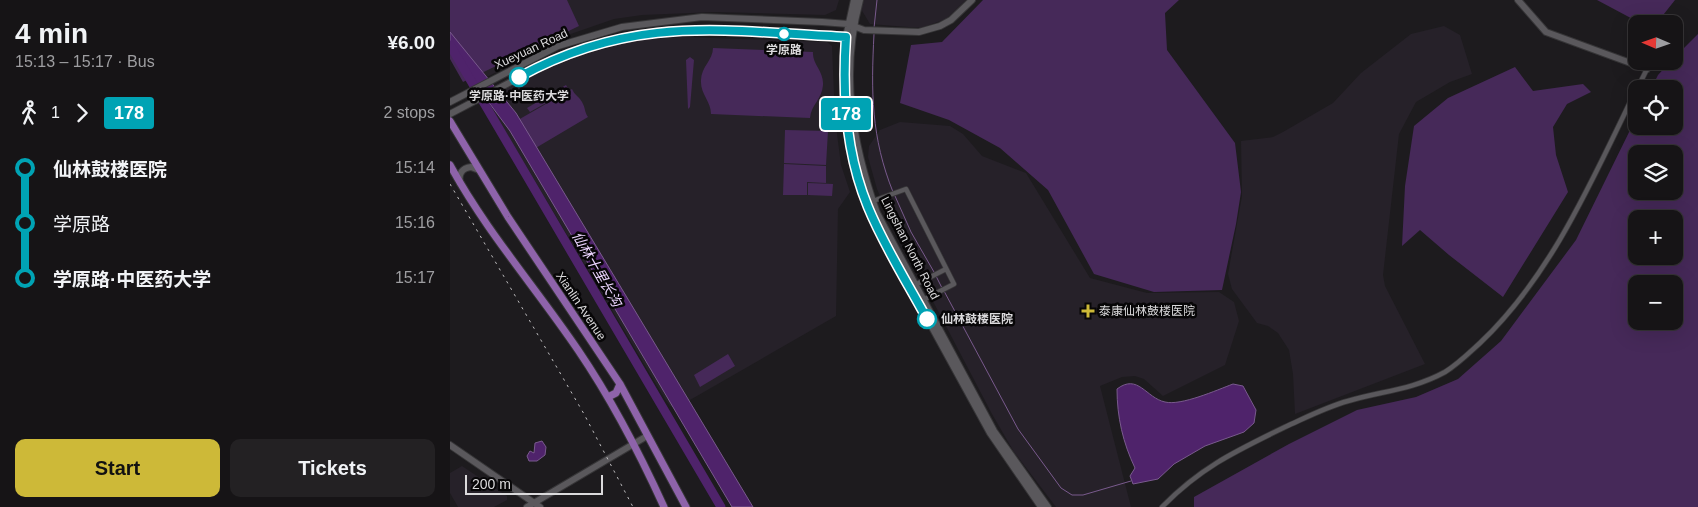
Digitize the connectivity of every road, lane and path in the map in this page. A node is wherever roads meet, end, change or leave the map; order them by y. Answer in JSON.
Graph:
{"nodes":[{"id":1,"x":854,"y":0,"type":"edge"},
{"id":2,"x":860,"y":0,"type":"edge"},
{"id":3,"x":972,"y":0,"type":"edge"},
{"id":4,"x":1518,"y":0,"type":"edge"},
{"id":5,"x":851,"y":25,"type":"junction"},
{"id":6,"x":864,"y":30,"type":"junction"},
{"id":7,"x":849,"y":36,"type":"junction"},
{"id":8,"x":1628,"y":62,"type":"edge"},
{"id":9,"x":450,"y":102,"type":"edge"},
{"id":10,"x":1628,"y":108,"type":"edge"},
{"id":11,"x":450,"y":114,"type":"edge"},
{"id":12,"x":450,"y":121,"type":"edge"},
{"id":13,"x":450,"y":165,"type":"edge"},
{"id":14,"x":480,"y":171,"type":"junction"},
{"id":15,"x":461,"y":185,"type":"junction"},
{"id":16,"x":873,"y":201,"type":"junction"},
{"id":17,"x":946,"y":269,"type":"junction"},
{"id":18,"x":912,"y":287,"type":"junction"},
{"id":19,"x":920,"y":301,"type":"junction"},
{"id":20,"x":620,"y":384,"type":"junction"},
{"id":21,"x":608,"y":397,"type":"junction"},
{"id":22,"x":647,"y":436,"type":"junction"},
{"id":23,"x":634,"y":442,"type":"junction"},
{"id":24,"x":450,"y":445,"type":"edge"},
{"id":25,"x":537,"y":505,"type":"edge"},
{"id":26,"x":527,"y":507,"type":"edge"},
{"id":27,"x":664,"y":507,"type":"edge"},
{"id":28,"x":686,"y":507,"type":"edge"},
{"id":29,"x":1041,"y":507,"type":"edge"},
{"id":30,"x":1048,"y":507,"type":"edge"},
{"id":31,"x":1162,"y":507,"type":"edge"}],
"edges":[{"from":1,"to":5,"type":"street","name":"Lingshan North Road"},
{"from":2,"to":5,"type":"street","name":"Lingshan North Road"},
{"from":3,"to":6,"type":"street","name":"Xueyuan Road"},
{"from":4,"to":8,"type":"street"},
{"from":5,"to":6,"type":"street","name":"Xueyuan Road"},
{"from":5,"to":7,"type":"street","name":"Lingshan North Road"},
{"from":5,"to":9,"type":"street","name":"Xueyuan Road"},
{"from":6,"to":7,"type":"street","name":"Xueyuan Road"},
{"from":7,"to":11,"type":"street","name":"Xueyuan Road"},
{"from":7,"to":16,"type":"street","name":"Lingshan North Road"},
{"from":7,"to":18,"type":"street","name":"Lingshan North Road"},
{"from":10,"to":31,"type":"street"},
{"from":12,"to":14,"type":"main road","name":"Xianlin Avenue"},
{"from":13,"to":15,"type":"main road"},
{"from":14,"to":15,"type":"street"},
{"from":14,"to":20,"type":"main road","name":"Xianlin Avenue"},
{"from":15,"to":21,"type":"main road"},
{"from":16,"to":17,"type":"street"},
{"from":16,"to":18,"type":"street","name":"Lingshan North Road"},
{"from":17,"to":18,"type":"street"},
{"from":17,"to":19,"type":"street"},
{"from":18,"to":19,"type":"street","name":"Lingshan North Road"},
{"from":19,"to":29,"type":"street","name":"Lingshan North Road"},
{"from":19,"to":30,"type":"street","name":"Lingshan North Road"},
{"from":20,"to":21,"type":"main road"},
{"from":20,"to":22,"type":"main road","name":"Xianlin Avenue"},
{"from":21,"to":23,"type":"main road"},
{"from":22,"to":23,"type":"street"},
{"from":22,"to":28,"type":"main road","name":"Xianlin Avenue"},
{"from":23,"to":25,"type":"street"},
{"from":23,"to":27,"type":"main road"},
{"from":24,"to":25,"type":"street"},
{"from":25,"to":26,"type":"street"}]}
